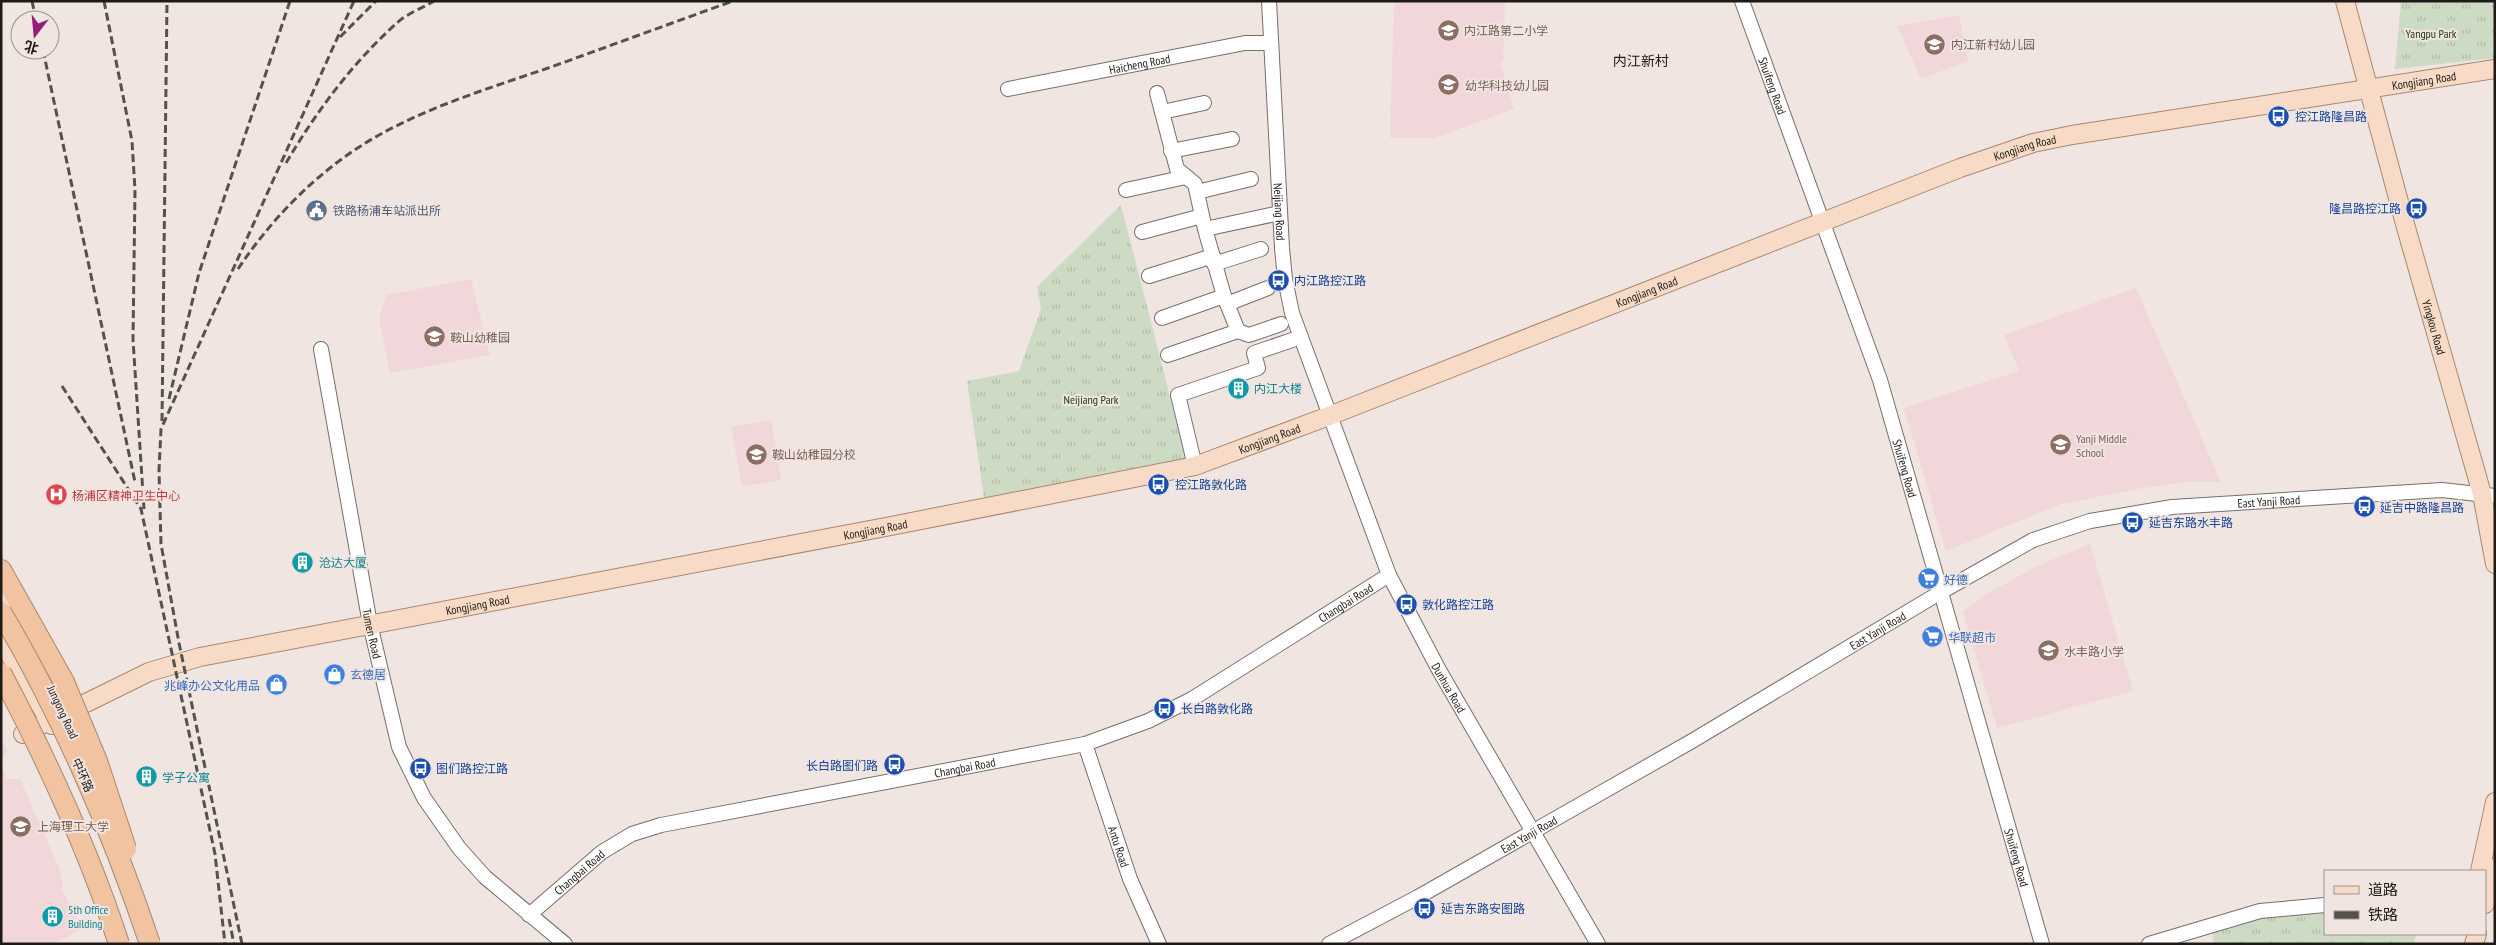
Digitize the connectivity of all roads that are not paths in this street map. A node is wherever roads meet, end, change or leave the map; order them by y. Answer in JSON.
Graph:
{"nodes":[{"id":1,"x":1269,"y":1,"type":"edge"},
{"id":2,"x":1742,"y":1,"type":"edge"},
{"id":3,"x":2345,"y":1,"type":"edge"},
{"id":4,"x":2356,"y":1,"type":"edge"},
{"id":5,"x":1271,"y":42,"type":"junction"},
{"id":6,"x":2495,"y":69,"type":"edge"},
{"id":7,"x":2376,"y":88,"type":"junction"},
{"id":8,"x":1008,"y":89,"type":"dead end"},
{"id":9,"x":1157,"y":93,"type":"dead end"},
{"id":10,"x":1204,"y":103,"type":"dead end"},
{"id":11,"x":1162,"y":112,"type":"junction"},
{"id":12,"x":1232,"y":139,"type":"dead end"},
{"id":13,"x":1171,"y":151,"type":"junction"},
{"id":14,"x":1186,"y":177,"type":"junction"},
{"id":15,"x":1250,"y":179,"type":"dead end"},
{"id":16,"x":1126,"y":190,"type":"dead end"},
{"id":17,"x":1197,"y":192,"type":"junction"},
{"id":18,"x":1280,"y":213,"type":"junction"},
{"id":19,"x":1204,"y":223,"type":"junction"},
{"id":20,"x":1823,"y":223,"type":"junction"},
{"id":21,"x":1142,"y":232,"type":"dead end"},
{"id":22,"x":1260,"y":248,"type":"dead end"},
{"id":23,"x":1214,"y":260,"type":"junction"},
{"id":24,"x":1150,"y":276,"type":"dead end"},
{"id":25,"x":1268,"y":288,"type":"dead end"},
{"id":26,"x":1226,"y":300,"type":"junction"},
{"id":27,"x":1162,"y":318,"type":"dead end"},
{"id":28,"x":1282,"y":324,"type":"dead end"},
{"id":29,"x":1238,"y":331,"type":"junction"},
{"id":30,"x":1301,"y":337,"type":"junction"},
{"id":31,"x":321,"y":349,"type":"dead end"},
{"id":32,"x":1168,"y":355,"type":"dead end"},
{"id":33,"x":1329,"y":416,"type":"junction"},
{"id":34,"x":1195,"y":466,"type":"junction"},
{"id":35,"x":2491,"y":494,"type":"edge"},
{"id":36,"x":2495,"y":564,"type":"edge"},
{"id":37,"x":1,"y":570,"type":"edge"},
{"id":38,"x":1389,"y":575,"type":"junction"},
{"id":39,"x":1941,"y":592,"type":"junction"},
{"id":40,"x":1,"y":597,"type":"edge"},
{"id":41,"x":1,"y":612,"type":"edge"},
{"id":42,"x":370,"y":624,"type":"junction"},
{"id":43,"x":1,"y":640,"type":"edge"},
{"id":44,"x":1,"y":662,"type":"edge"},
{"id":45,"x":1,"y":673,"type":"edge"},
{"id":46,"x":1,"y":691,"type":"edge"},
{"id":47,"x":44,"y":724,"type":"junction"},
{"id":48,"x":1085,"y":744,"type":"junction"},
{"id":49,"x":2495,"y":802,"type":"edge"},
{"id":50,"x":1533,"y":831,"type":"junction"},
{"id":51,"x":94,"y":862,"type":"junction"},
{"id":52,"x":2495,"y":868,"type":"edge"},
{"id":53,"x":2480,"y":870,"type":"edge"},
{"id":54,"x":90,"y":890,"type":"junction"},
{"id":55,"x":2486,"y":900,"type":"edge"},
{"id":56,"x":2324,"y":905,"type":"edge"},
{"id":57,"x":529,"y":915,"type":"junction"},
{"id":58,"x":142,"y":920,"type":"junction"},
{"id":59,"x":110,"y":944,"type":"edge"},
{"id":60,"x":119,"y":944,"type":"edge"},
{"id":61,"x":126,"y":944,"type":"edge"},
{"id":62,"x":140,"y":944,"type":"edge"},
{"id":63,"x":150,"y":944,"type":"edge"},
{"id":64,"x":158,"y":944,"type":"edge"},
{"id":65,"x":565,"y":944,"type":"edge"},
{"id":66,"x":1159,"y":944,"type":"edge"},
{"id":67,"x":1329,"y":944,"type":"edge"},
{"id":68,"x":1598,"y":944,"type":"edge"},
{"id":69,"x":2042,"y":944,"type":"edge"},
{"id":70,"x":2149,"y":944,"type":"edge"}],
"edges":[{"from":1,"to":5,"type":"street","name":"Neijiang Road"},
{"from":2,"to":20,"type":"street","name":"Shuifeng Road"},
{"from":3,"to":7,"type":"main road"},
{"from":4,"to":7,"type":"main road"},
{"from":5,"to":8,"type":"street","name":"Haicheng Road"},
{"from":5,"to":18,"type":"street","name":"Neijiang Road"},
{"from":6,"to":7,"type":"main road","name":"Kongjiang Road"},
{"from":7,"to":20,"type":"main road","name":"Kongjiang Road"},
{"from":7,"to":35,"type":"main road","name":"Yingkou Road"},
{"from":9,"to":11,"type":"street"},
{"from":10,"to":11,"type":"street"},
{"from":11,"to":13,"type":"street"},
{"from":12,"to":13,"type":"street"},
{"from":13,"to":14,"type":"street"},
{"from":14,"to":16,"type":"street"},
{"from":14,"to":17,"type":"street"},
{"from":15,"to":17,"type":"street"},
{"from":17,"to":19,"type":"street"},
{"from":18,"to":19,"type":"street"},
{"from":18,"to":30,"type":"street","name":"Neijiang Road"},
{"from":19,"to":21,"type":"street"},
{"from":19,"to":23,"type":"street"},
{"from":20,"to":33,"type":"main road","name":"Kongjiang Road"},
{"from":20,"to":39,"type":"street","name":"Shuifeng Road"},
{"from":22,"to":23,"type":"street"},
{"from":23,"to":24,"type":"street"},
{"from":23,"to":26,"type":"street"},
{"from":25,"to":26,"type":"street"},
{"from":26,"to":27,"type":"street"},
{"from":26,"to":29,"type":"street"},
{"from":28,"to":29,"type":"street"},
{"from":29,"to":32,"type":"street"},
{"from":30,"to":33,"type":"street","name":"Neijiang Road"},
{"from":30,"to":34,"type":"street"},
{"from":31,"to":42,"type":"street","name":"Tumen Road"},
{"from":33,"to":34,"type":"main road","name":"Kongjiang Road"},
{"from":33,"to":38,"type":"street","name":"Dunhua Road"},
{"from":34,"to":42,"type":"main road","name":"Kongjiang Road"},
{"from":35,"to":36,"type":"main road","name":"Yingkou Road"},
{"from":35,"to":39,"type":"street","name":"East Yanji Road"},
{"from":37,"to":58,"type":"highway","bridge":true},
{"from":38,"to":48,"type":"street","name":"Changbai Road"},
{"from":38,"to":50,"type":"street","name":"Dunhua Road"},
{"from":39,"to":50,"type":"street","name":"East Yanji Road"},
{"from":39,"to":69,"type":"street","name":"Shuifeng Road"},
{"from":40,"to":47,"type":"main road","name":"Jungong Road"},
{"from":41,"to":58,"type":"highway","name":"中环路","bridge":true},
{"from":42,"to":47,"type":"main road","name":"Kongjiang Road"},
{"from":42,"to":57,"type":"street","name":"Tumen Road"},
{"from":43,"to":47,"type":"main road","name":"Jungong Road"},
{"from":44,"to":47,"type":"main road","name":"Jungong Road"},
{"from":45,"to":60,"type":"highway","bridge":true},
{"from":46,"to":47,"type":"main road","name":"Jungong Road"},
{"from":47,"to":51,"type":"main road","name":"Jungong Road"},
{"from":47,"to":54,"type":"main road","name":"Jungong Road"},
{"from":47,"to":62,"type":"main road","name":"Jungong Road"},
{"from":47,"to":64,"type":"main road","name":"Jungong Road"},
{"from":48,"to":57,"type":"street","name":"Changbai Road"},
{"from":48,"to":66,"type":"street","name":"Antu Road"},
{"from":49,"to":53,"type":"main road"},
{"from":50,"to":67,"type":"street","name":"East Yanji Road"},
{"from":50,"to":68,"type":"street","name":"Dunhua Road"},
{"from":51,"to":54,"type":"main road"},
{"from":51,"to":61,"type":"main road","name":"Jungong Road"},
{"from":52,"to":55,"type":"main road"},
{"from":54,"to":59,"type":"main road","name":"Jungong Road"},
{"from":56,"to":70,"type":"street"},
{"from":57,"to":65,"type":"street","name":"Tumen Road"},
{"from":58,"to":63,"type":"highway","name":"中环路","bridge":true}]}
